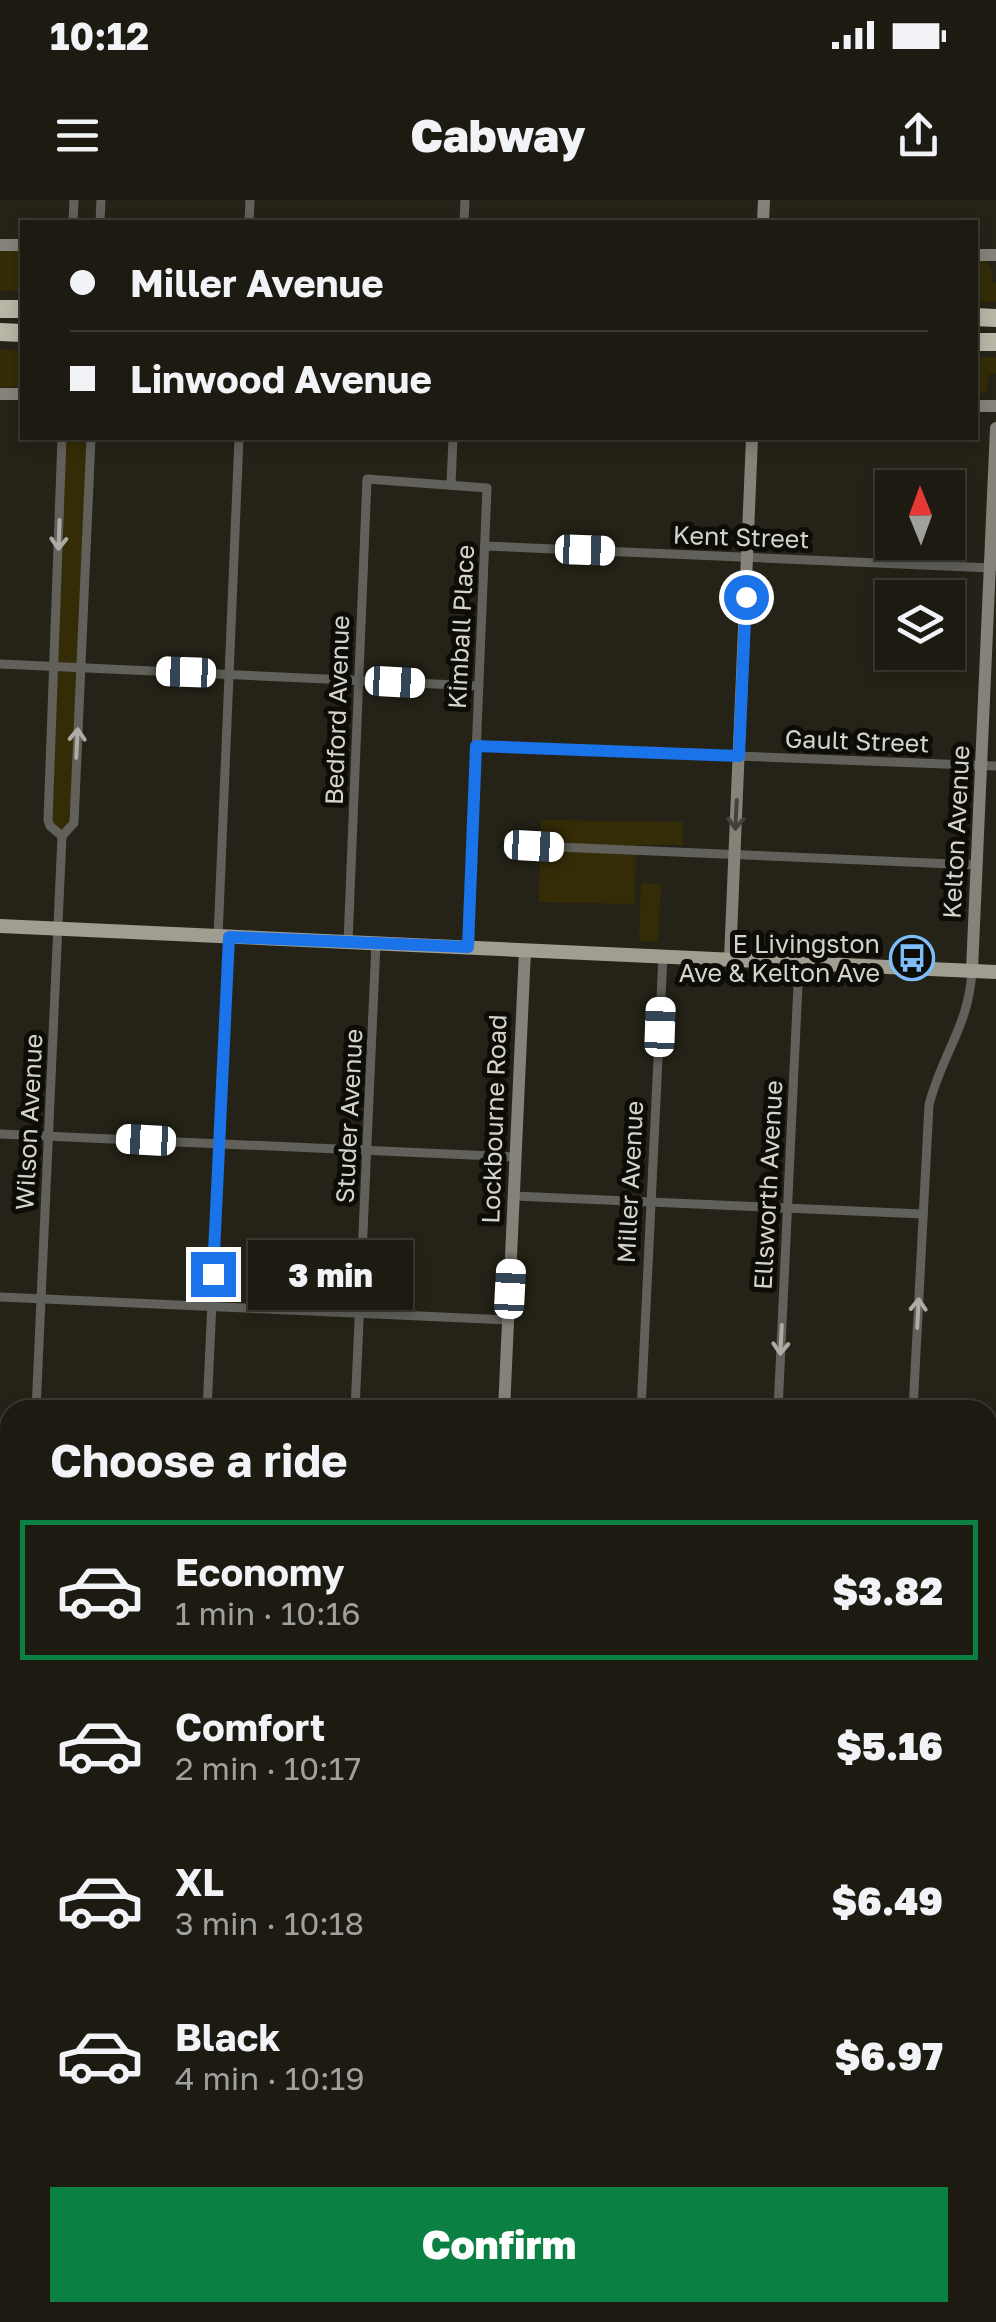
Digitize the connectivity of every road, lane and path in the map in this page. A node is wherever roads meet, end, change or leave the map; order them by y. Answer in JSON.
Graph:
{"nodes":[{"id":1,"x":996,"y":428,"type":"edge"},
{"id":2,"x":62,"y":440,"type":"edge"},
{"id":3,"x":91,"y":440,"type":"edge"},
{"id":4,"x":239,"y":440,"type":"edge"},
{"id":5,"x":454,"y":440,"type":"edge"},
{"id":6,"x":752,"y":440,"type":"edge"},
{"id":7,"x":451,"y":486,"type":"junction"},
{"id":8,"x":485,"y":546,"type":"junction"},
{"id":9,"x":747,"y":557,"type":"junction"},
{"id":10,"x":993,"y":568,"type":"edge"},
{"id":11,"x":0,"y":664,"type":"edge"},
{"id":12,"x":54,"y":666,"type":"junction"},
{"id":13,"x":81,"y":668,"type":"junction"},
{"id":14,"x":228,"y":674,"type":"junction"},
{"id":15,"x":358,"y":680,"type":"junction"},
{"id":16,"x":479,"y":686,"type":"junction"},
{"id":17,"x":476,"y":746,"type":"junction"},
{"id":18,"x":739,"y":756,"type":"junction"},
{"id":19,"x":989,"y":766,"type":"edge"},
{"id":20,"x":62,"y":836,"type":"junction"},
{"id":21,"x":534,"y":846,"type":"dead end"},
{"id":22,"x":734,"y":856,"type":"junction"},
{"id":23,"x":977,"y":865,"type":"junction"},
{"id":24,"x":0,"y":926,"type":"edge"},
{"id":25,"x":58,"y":929,"type":"junction"},
{"id":26,"x":223,"y":937,"type":"junction"},
{"id":27,"x":348,"y":942,"type":"junction"},
{"id":28,"x":376,"y":943,"type":"junction"},
{"id":29,"x":468,"y":947,"type":"junction"},
{"id":30,"x":525,"y":950,"type":"junction"},
{"id":31,"x":663,"y":956,"type":"junction"},
{"id":32,"x":730,"y":959,"type":"junction"},
{"id":33,"x":799,"y":962,"type":"junction"},
{"id":34,"x":972,"y":970,"type":"junction"},
{"id":35,"x":996,"y":972,"type":"edge"},
{"id":36,"x":0,"y":1134,"type":"edge"},
{"id":37,"x":48,"y":1136,"type":"junction"},
{"id":38,"x":219,"y":1144,"type":"junction"},
{"id":39,"x":367,"y":1150,"type":"junction"},
{"id":40,"x":516,"y":1157,"type":"junction"},
{"id":41,"x":514,"y":1196,"type":"junction"},
{"id":42,"x":651,"y":1201,"type":"junction"},
{"id":43,"x":787,"y":1207,"type":"junction"},
{"id":44,"x":923,"y":1214,"type":"junction"},
{"id":45,"x":0,"y":1297,"type":"edge"},
{"id":46,"x":41,"y":1299,"type":"junction"},
{"id":47,"x":212,"y":1307,"type":"junction"},
{"id":48,"x":360,"y":1314,"type":"junction"},
{"id":49,"x":508,"y":1320,"type":"junction"},
{"id":50,"x":36,"y":1400,"type":"edge"},
{"id":51,"x":207,"y":1400,"type":"edge"},
{"id":52,"x":356,"y":1400,"type":"edge"},
{"id":53,"x":504,"y":1400,"type":"edge"},
{"id":54,"x":641,"y":1400,"type":"edge"},
{"id":55,"x":778,"y":1400,"type":"edge"},
{"id":56,"x":914,"y":1400,"type":"edge"},
{"id":57,"x":0,"y":2232,"type":"edge"},
{"id":58,"x":0,"y":2258,"type":"edge"}],
"edges":[{"from":1,"to":10,"type":"main road","name":"Kelton Avenue"},
{"from":2,"to":12,"type":"street","name":"Wilson Avenue","one_way":true},
{"from":3,"to":13,"type":"street","name":"Wilson Avenue"},
{"from":4,"to":14,"type":"street"},
{"from":5,"to":7,"type":"street"},
{"from":6,"to":9,"type":"main road"},
{"from":7,"to":8,"type":"street","name":"Kimball Place"},
{"from":7,"to":15,"type":"street","name":"Bedford Avenue"},
{"from":8,"to":9,"type":"street","name":"Kent Street"},
{"from":8,"to":16,"type":"street","name":"Kimball Place"},
{"from":9,"to":10,"type":"street","name":"Kent Street"},
{"from":9,"to":18,"type":"main road"},
{"from":10,"to":19,"type":"main road","name":"Kelton Avenue"},
{"from":11,"to":12,"type":"street"},
{"from":12,"to":13,"type":"street"},
{"from":12,"to":20,"type":"street","name":"Wilson Avenue"},
{"from":13,"to":14,"type":"street"},
{"from":20,"to":13,"type":"street","name":"Wilson Avenue","one_way":true},
{"from":14,"to":15,"type":"street"},
{"from":14,"to":26,"type":"street"},
{"from":15,"to":16,"type":"street"},
{"from":15,"to":27,"type":"street","name":"Bedford Avenue"},
{"from":16,"to":17,"type":"street","name":"Kimball Place"},
{"from":17,"to":18,"type":"street","name":"Gault Street"},
{"from":17,"to":29,"type":"street","name":"Kimball Place"},
{"from":18,"to":19,"type":"street","name":"Gault Street"},
{"from":18,"to":22,"type":"main road","one_way":true},
{"from":19,"to":23,"type":"main road","name":"Kelton Avenue"},
{"from":20,"to":25,"type":"street","name":"Wilson Avenue"},
{"from":21,"to":22,"type":"street"},
{"from":22,"to":23,"type":"street"},
{"from":22,"to":32,"type":"main road"},
{"from":23,"to":34,"type":"main road","name":"Kelton Avenue"},
{"from":24,"to":25,"type":"main road"},
{"from":25,"to":26,"type":"main road"},
{"from":25,"to":37,"type":"street","name":"Wilson Avenue"},
{"from":26,"to":27,"type":"main road"},
{"from":26,"to":38,"type":"street"},
{"from":27,"to":28,"type":"main road"},
{"from":28,"to":29,"type":"main road"},
{"from":28,"to":39,"type":"street","name":"Studer Avenue"},
{"from":29,"to":30,"type":"main road"},
{"from":30,"to":31,"type":"main road"},
{"from":30,"to":40,"type":"main road","name":"Lockbourne Road"},
{"from":31,"to":32,"type":"main road"},
{"from":31,"to":42,"type":"street","name":"Miller Avenue"},
{"from":32,"to":33,"type":"main road"},
{"from":33,"to":34,"type":"main road"},
{"from":33,"to":43,"type":"street","name":"Ellsworth Avenue"},
{"from":34,"to":35,"type":"main road"},
{"from":34,"to":44,"type":"street","name":"Kelton Avenue"},
{"from":36,"to":37,"type":"street"},
{"from":37,"to":38,"type":"street"},
{"from":37,"to":46,"type":"street","name":"Wilson Avenue"},
{"from":38,"to":39,"type":"street"},
{"from":38,"to":47,"type":"street"},
{"from":39,"to":40,"type":"street"},
{"from":39,"to":48,"type":"street","name":"Studer Avenue"},
{"from":40,"to":41,"type":"main road","name":"Lockbourne Road"},
{"from":41,"to":42,"type":"street"},
{"from":41,"to":49,"type":"main road","name":"Lockbourne Road"},
{"from":42,"to":43,"type":"street"},
{"from":42,"to":54,"type":"street","name":"Miller Avenue"},
{"from":43,"to":44,"type":"street"},
{"from":43,"to":55,"type":"street","name":"Ellsworth Avenue","one_way":true},
{"from":56,"to":44,"type":"street","name":"Kelton Avenue","one_way":true},
{"from":45,"to":46,"type":"street"},
{"from":46,"to":47,"type":"street"},
{"from":46,"to":50,"type":"street","name":"Wilson Avenue"},
{"from":47,"to":48,"type":"street"},
{"from":47,"to":51,"type":"street"},
{"from":48,"to":49,"type":"street"},
{"from":48,"to":52,"type":"street","name":"Studer Avenue"},
{"from":49,"to":53,"type":"main road","name":"Lockbourne Road"},
{"from":57,"to":58,"type":"street"}]}
